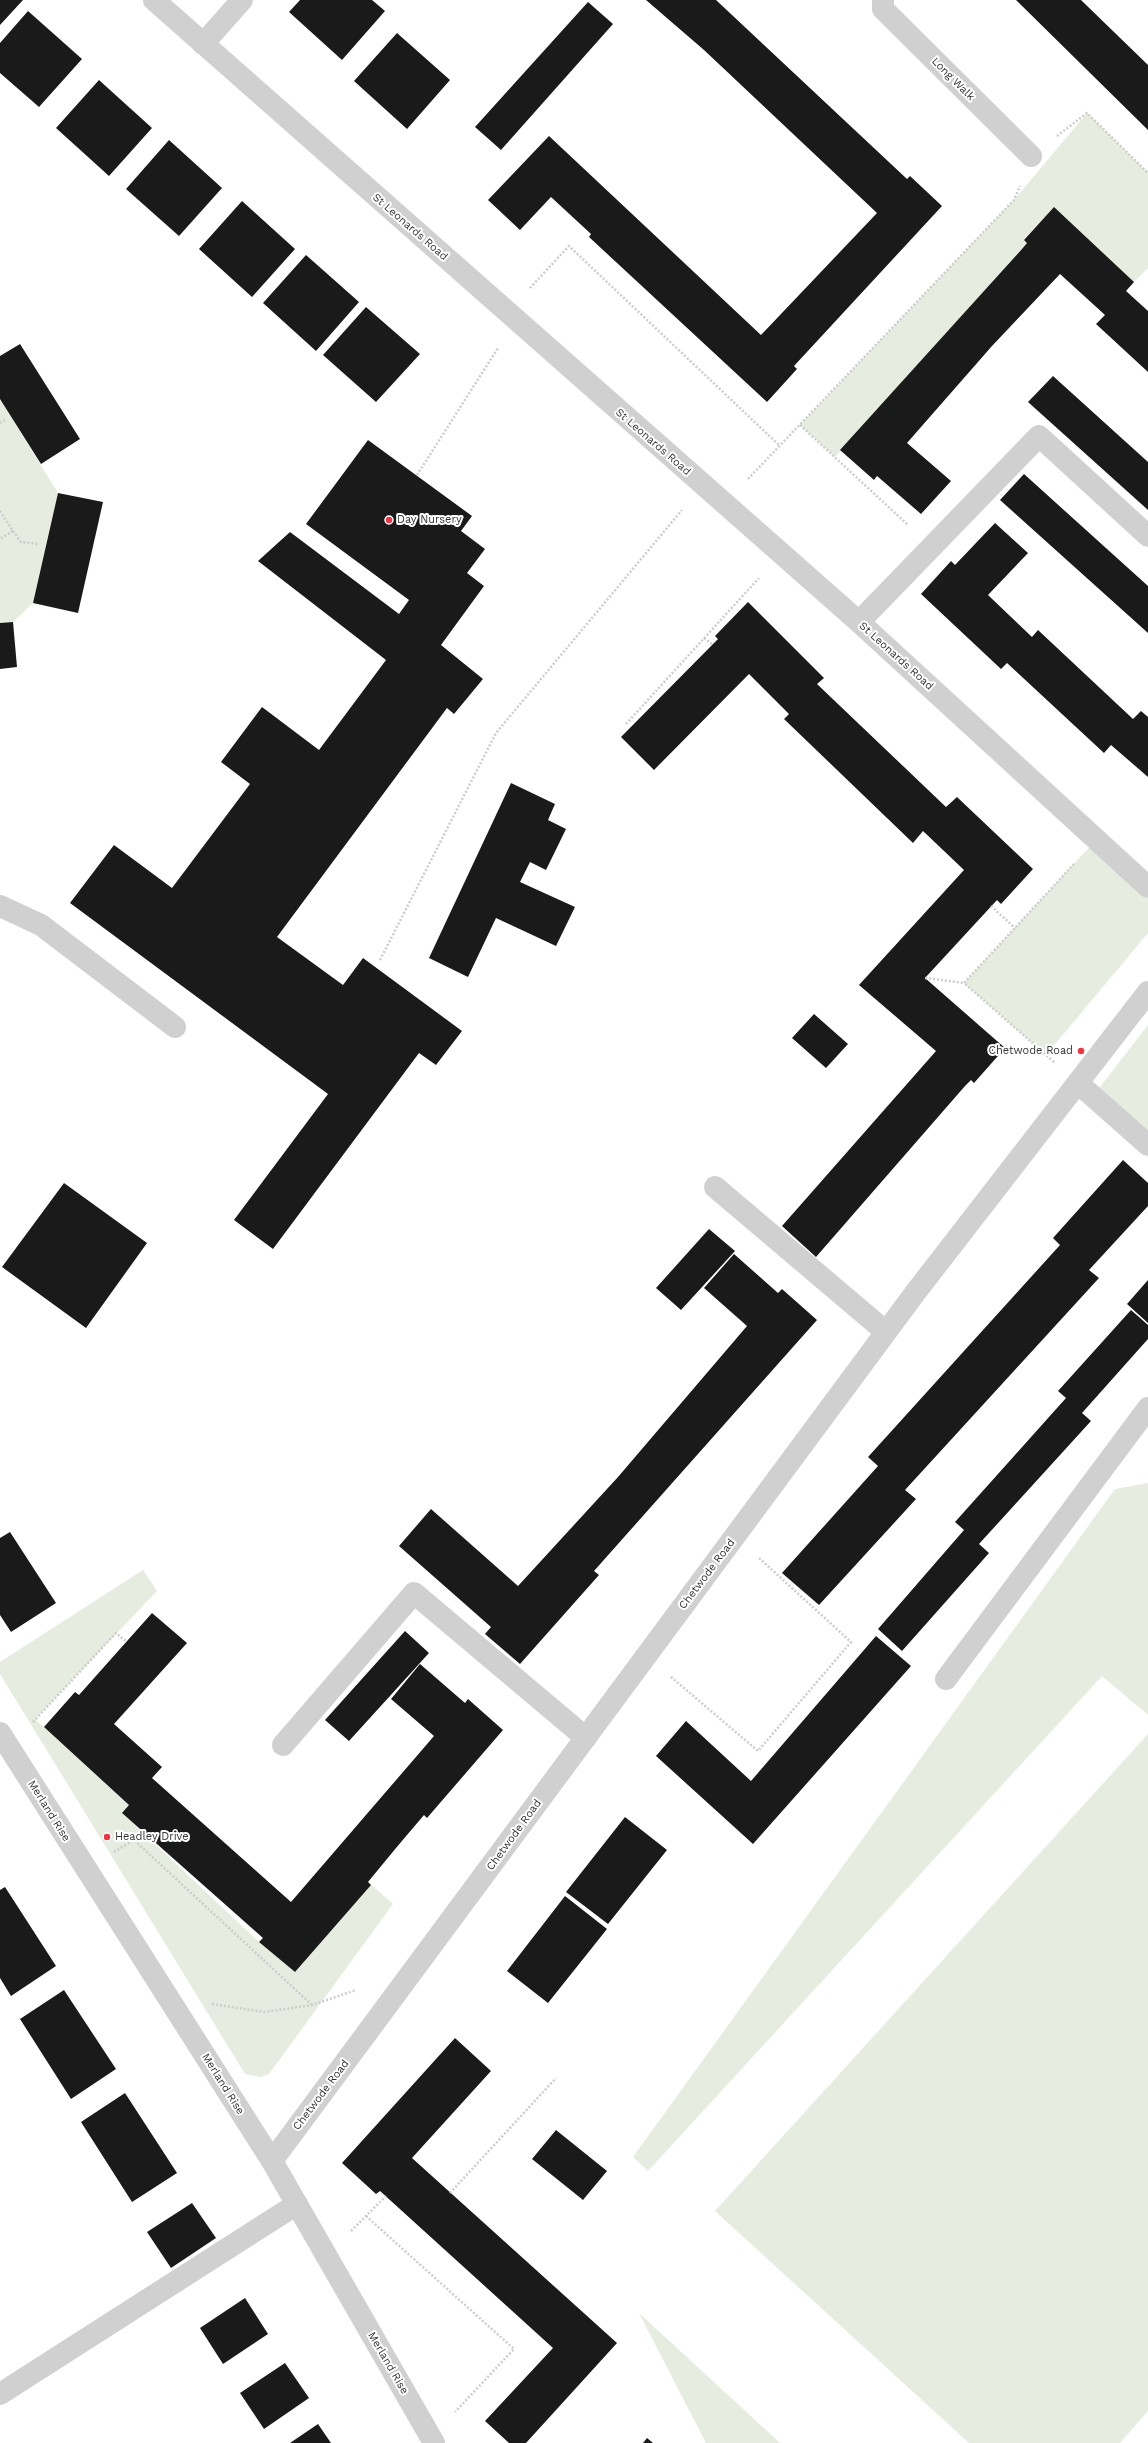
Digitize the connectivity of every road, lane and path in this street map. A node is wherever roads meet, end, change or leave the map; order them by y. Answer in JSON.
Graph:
{"nodes":[{"id":1,"x":154,"y":0,"type":"edge"},
{"id":2,"x":242,"y":0,"type":"edge"},
{"id":3,"x":883,"y":0,"type":"edge"},
{"id":4,"x":203,"y":44,"type":"junction"},
{"id":5,"x":1031,"y":156,"type":"junction"},
{"id":6,"x":1148,"y":173,"type":"edge"},
{"id":7,"x":514,"y":319,"type":"junction"},
{"id":8,"x":5,"y":420,"type":"dead end"},
{"id":9,"x":0,"y":424,"type":"edge"},
{"id":10,"x":800,"y":425,"type":"junction"},
{"id":11,"x":780,"y":446,"type":"junction"},
{"id":12,"x":417,"y":475,"type":"dead end"},
{"id":13,"x":699,"y":482,"type":"junction"},
{"id":14,"x":724,"y":505,"type":"junction"},
{"id":15,"x":0,"y":511,"type":"edge"},
{"id":16,"x":13,"y":531,"type":"junction"},
{"id":17,"x":1148,"y":536,"type":"edge"},
{"id":18,"x":0,"y":539,"type":"edge"},
{"id":19,"x":38,"y":544,"type":"dead end"},
{"id":20,"x":932,"y":547,"type":"junction"},
{"id":21,"x":781,"y":554,"type":"junction"},
{"id":22,"x":858,"y":622,"type":"junction"},
{"id":23,"x":704,"y":638,"type":"junction"},
{"id":24,"x":713,"y":645,"type":"dead end"},
{"id":25,"x":626,"y":724,"type":"dead end"},
{"id":26,"x":1096,"y":840,"type":"junction"},
{"id":27,"x":1148,"y":887,"type":"edge"},
{"id":28,"x":0,"y":906,"type":"edge"},
{"id":29,"x":992,"y":906,"type":"dead end"},
{"id":30,"x":1015,"y":928,"type":"junction"},
{"id":31,"x":380,"y":960,"type":"dead end"},
{"id":32,"x":925,"y":978,"type":"dead end"},
{"id":33,"x":964,"y":983,"type":"junction"},
{"id":34,"x":1148,"y":992,"type":"edge"},
{"id":35,"x":175,"y":1027,"type":"dead end"},
{"id":36,"x":1079,"y":1084,"type":"junction"},
{"id":37,"x":1148,"y":1145,"type":"edge"},
{"id":38,"x":715,"y":1186,"type":"dead end"},
{"id":39,"x":886,"y":1332,"type":"junction"},
{"id":40,"x":1148,"y":1408,"type":"edge"},
{"id":41,"x":735,"y":1536,"type":"junction"},
{"id":42,"x":127,"y":1642,"type":"dead end"},
{"id":43,"x":646,"y":1656,"type":"junction"},
{"id":44,"x":946,"y":1679,"type":"dead end"},
{"id":45,"x":586,"y":1738,"type":"junction"},
{"id":46,"x":4,"y":1739,"type":"edge"},
{"id":47,"x":283,"y":1745,"type":"dead end"},
{"id":48,"x":84,"y":1869,"type":"junction"},
{"id":49,"x":357,"y":1989,"type":"dead end"},
{"id":50,"x":165,"y":1993,"type":"junction"},
{"id":51,"x":312,"y":2005,"type":"junction"},
{"id":52,"x":556,"y":2078,"type":"dead end"},
{"id":53,"x":272,"y":2161,"type":"junction"},
{"id":54,"x":450,"y":2193,"type":"dead end"},
{"id":55,"x":386,"y":2196,"type":"dead end"},
{"id":56,"x":297,"y":2204,"type":"junction"},
{"id":57,"x":366,"y":2216,"type":"junction"},
{"id":58,"x":327,"y":2256,"type":"junction"},
{"id":59,"x":0,"y":2394,"type":"edge"},
{"id":60,"x":433,"y":2440,"type":"edge"}],
"edges":[{"from":1,"to":4,"type":"street","name":"St Leonards Road"},
{"from":2,"to":4,"type":"street"},
{"from":3,"to":5,"type":"street","name":"Long Walk"},
{"from":4,"to":7,"type":"street","name":"St Leonards Road"},
{"from":5,"to":6,"type":"path"},
{"from":5,"to":10,"type":"path"},
{"from":7,"to":11,"type":"path"},
{"from":7,"to":12,"type":"path"},
{"from":7,"to":13,"type":"street","name":"St Leonards Road"},
{"from":8,"to":9,"type":"path"},
{"from":10,"to":11,"type":"path"},
{"from":10,"to":20,"type":"path"},
{"from":11,"to":14,"type":"path"},
{"from":13,"to":14,"type":"street","name":"St Leonards Road"},
{"from":13,"to":31,"type":"path"},
{"from":14,"to":21,"type":"street","name":"St Leonards Road"},
{"from":15,"to":16,"type":"path"},
{"from":16,"to":18,"type":"path"},
{"from":16,"to":19,"type":"path"},
{"from":17,"to":20,"type":"street"},
{"from":20,"to":22,"type":"street"},
{"from":21,"to":22,"type":"street","name":"St Leonards Road"},
{"from":21,"to":23,"type":"path"},
{"from":22,"to":26,"type":"street","name":"St Leonards Road"},
{"from":23,"to":24,"type":"path"},
{"from":23,"to":25,"type":"path"},
{"from":26,"to":27,"type":"street","name":"St Leonards Road"},
{"from":26,"to":30,"type":"path"},
{"from":28,"to":35,"type":"street"},
{"from":29,"to":30,"type":"path"},
{"from":30,"to":33,"type":"path"},
{"from":32,"to":33,"type":"path"},
{"from":33,"to":36,"type":"path"},
{"from":34,"to":36,"type":"street","name":"Chetwode Road"},
{"from":36,"to":37,"type":"street"},
{"from":36,"to":39,"type":"street","name":"Chetwode Road"},
{"from":38,"to":39,"type":"street"},
{"from":39,"to":41,"type":"street","name":"Chetwode Road"},
{"from":40,"to":44,"type":"street"},
{"from":41,"to":43,"type":"street","name":"Chetwode Road"},
{"from":41,"to":43,"type":"path"},
{"from":42,"to":46,"type":"path"},
{"from":43,"to":45,"type":"street","name":"Chetwode Road"},
{"from":45,"to":47,"type":"street"},
{"from":45,"to":53,"type":"street","name":"Chetwode Road"},
{"from":46,"to":48,"type":"street","name":"Merland Rise"},
{"from":48,"to":50,"type":"street","name":"Merland Rise"},
{"from":48,"to":51,"type":"path"},
{"from":49,"to":51,"type":"path"},
{"from":50,"to":51,"type":"path"},
{"from":50,"to":53,"type":"street","name":"Merland Rise"},
{"from":52,"to":54,"type":"path"},
{"from":53,"to":56,"type":"street","name":"Merland Rise"},
{"from":55,"to":57,"type":"path"},
{"from":56,"to":58,"type":"street","name":"Merland Rise"},
{"from":56,"to":59,"type":"street"},
{"from":57,"to":58,"type":"path"},
{"from":57,"to":60,"type":"path"},
{"from":58,"to":60,"type":"street","name":"Merland Rise"}]}
